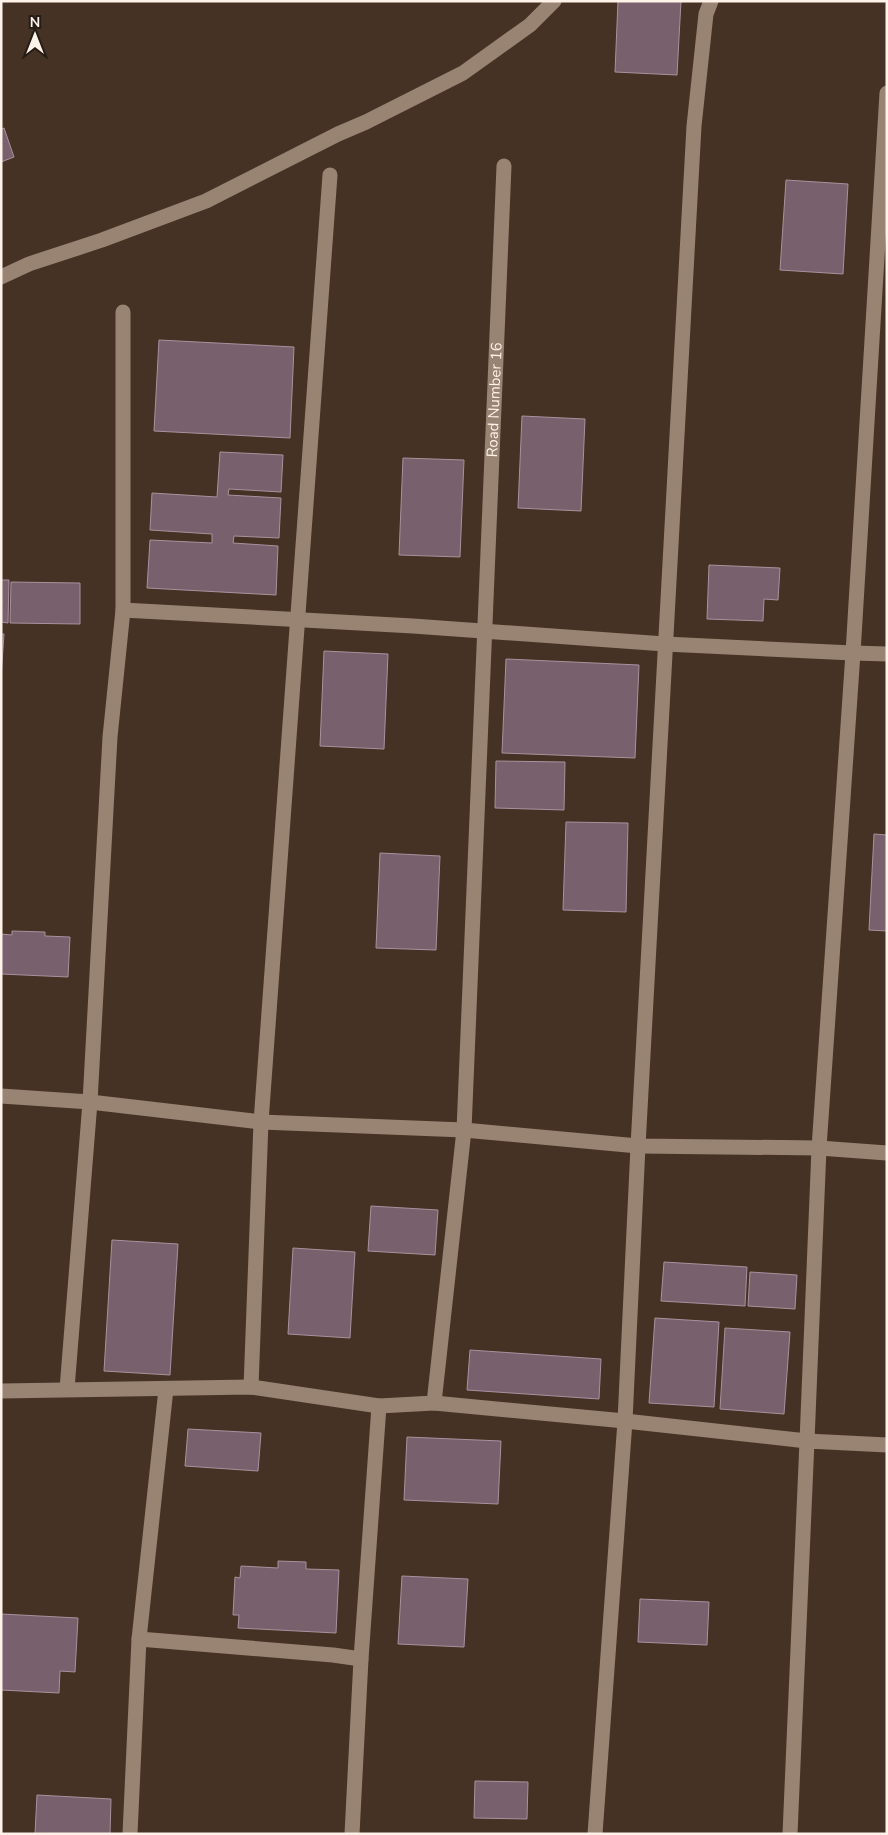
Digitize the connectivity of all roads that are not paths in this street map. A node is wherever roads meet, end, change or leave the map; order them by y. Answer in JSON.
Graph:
{"nodes":[{"id":1,"x":554,"y":1,"type":"edge"},
{"id":2,"x":711,"y":1,"type":"edge"},
{"id":3,"x":887,"y":93,"type":"edge"},
{"id":4,"x":504,"y":166,"type":"dead end"},
{"id":5,"x":330,"y":175,"type":"dead end"},
{"id":6,"x":1,"y":277,"type":"edge"},
{"id":7,"x":123,"y":312,"type":"dead end"},
{"id":8,"x":123,"y":610,"type":"junction"},
{"id":9,"x":299,"y":619,"type":"junction"},
{"id":10,"x":484,"y":632,"type":"junction"},
{"id":11,"x":665,"y":644,"type":"junction"},
{"id":12,"x":853,"y":653,"type":"junction"},
{"id":13,"x":887,"y":654,"type":"edge"},
{"id":14,"x":1,"y":1096,"type":"edge"},
{"id":15,"x":90,"y":1102,"type":"junction"},
{"id":16,"x":261,"y":1122,"type":"junction"},
{"id":17,"x":464,"y":1130,"type":"junction"},
{"id":18,"x":638,"y":1146,"type":"junction"},
{"id":19,"x":819,"y":1148,"type":"junction"},
{"id":20,"x":887,"y":1152,"type":"edge"},
{"id":21,"x":251,"y":1387,"type":"junction"},
{"id":22,"x":66,"y":1389,"type":"junction"},
{"id":23,"x":166,"y":1389,"type":"junction"},
{"id":24,"x":1,"y":1391,"type":"edge"},
{"id":25,"x":434,"y":1403,"type":"junction"},
{"id":26,"x":379,"y":1406,"type":"junction"},
{"id":27,"x":625,"y":1421,"type":"junction"},
{"id":28,"x":807,"y":1441,"type":"junction"},
{"id":29,"x":887,"y":1445,"type":"edge"},
{"id":30,"x":139,"y":1639,"type":"junction"},
{"id":31,"x":361,"y":1659,"type":"junction"},
{"id":32,"x":130,"y":1834,"type":"edge"},
{"id":33,"x":352,"y":1834,"type":"edge"},
{"id":34,"x":595,"y":1834,"type":"edge"},
{"id":35,"x":790,"y":1834,"type":"edge"}],
"edges":[{"from":1,"to":6,"type":"street"},
{"from":2,"to":11,"type":"street"},
{"from":3,"to":12,"type":"street"},
{"from":4,"to":10,"type":"street","name":"Road Number 16"},
{"from":5,"to":9,"type":"street"},
{"from":7,"to":8,"type":"street"},
{"from":8,"to":9,"type":"street"},
{"from":8,"to":15,"type":"street"},
{"from":9,"to":10,"type":"street"},
{"from":9,"to":16,"type":"street"},
{"from":10,"to":11,"type":"street"},
{"from":10,"to":17,"type":"street","name":"Road Number 16"},
{"from":11,"to":12,"type":"street"},
{"from":11,"to":18,"type":"street"},
{"from":12,"to":13,"type":"street"},
{"from":12,"to":19,"type":"street"},
{"from":14,"to":15,"type":"street"},
{"from":15,"to":16,"type":"street"},
{"from":15,"to":22,"type":"street"},
{"from":16,"to":17,"type":"street"},
{"from":16,"to":21,"type":"street"},
{"from":17,"to":18,"type":"street"},
{"from":17,"to":25,"type":"street","name":"Road Number 16"},
{"from":18,"to":19,"type":"street"},
{"from":18,"to":27,"type":"street"},
{"from":19,"to":20,"type":"street"},
{"from":19,"to":28,"type":"street"},
{"from":21,"to":23,"type":"street"},
{"from":21,"to":26,"type":"street"},
{"from":22,"to":23,"type":"street"},
{"from":22,"to":24,"type":"street"},
{"from":23,"to":30,"type":"street"},
{"from":25,"to":26,"type":"street"},
{"from":25,"to":27,"type":"street"},
{"from":26,"to":31,"type":"street"},
{"from":27,"to":28,"type":"street"},
{"from":27,"to":34,"type":"street"},
{"from":28,"to":29,"type":"street"},
{"from":28,"to":35,"type":"street"},
{"from":30,"to":31,"type":"street"},
{"from":30,"to":32,"type":"street"},
{"from":31,"to":33,"type":"street"}]}
